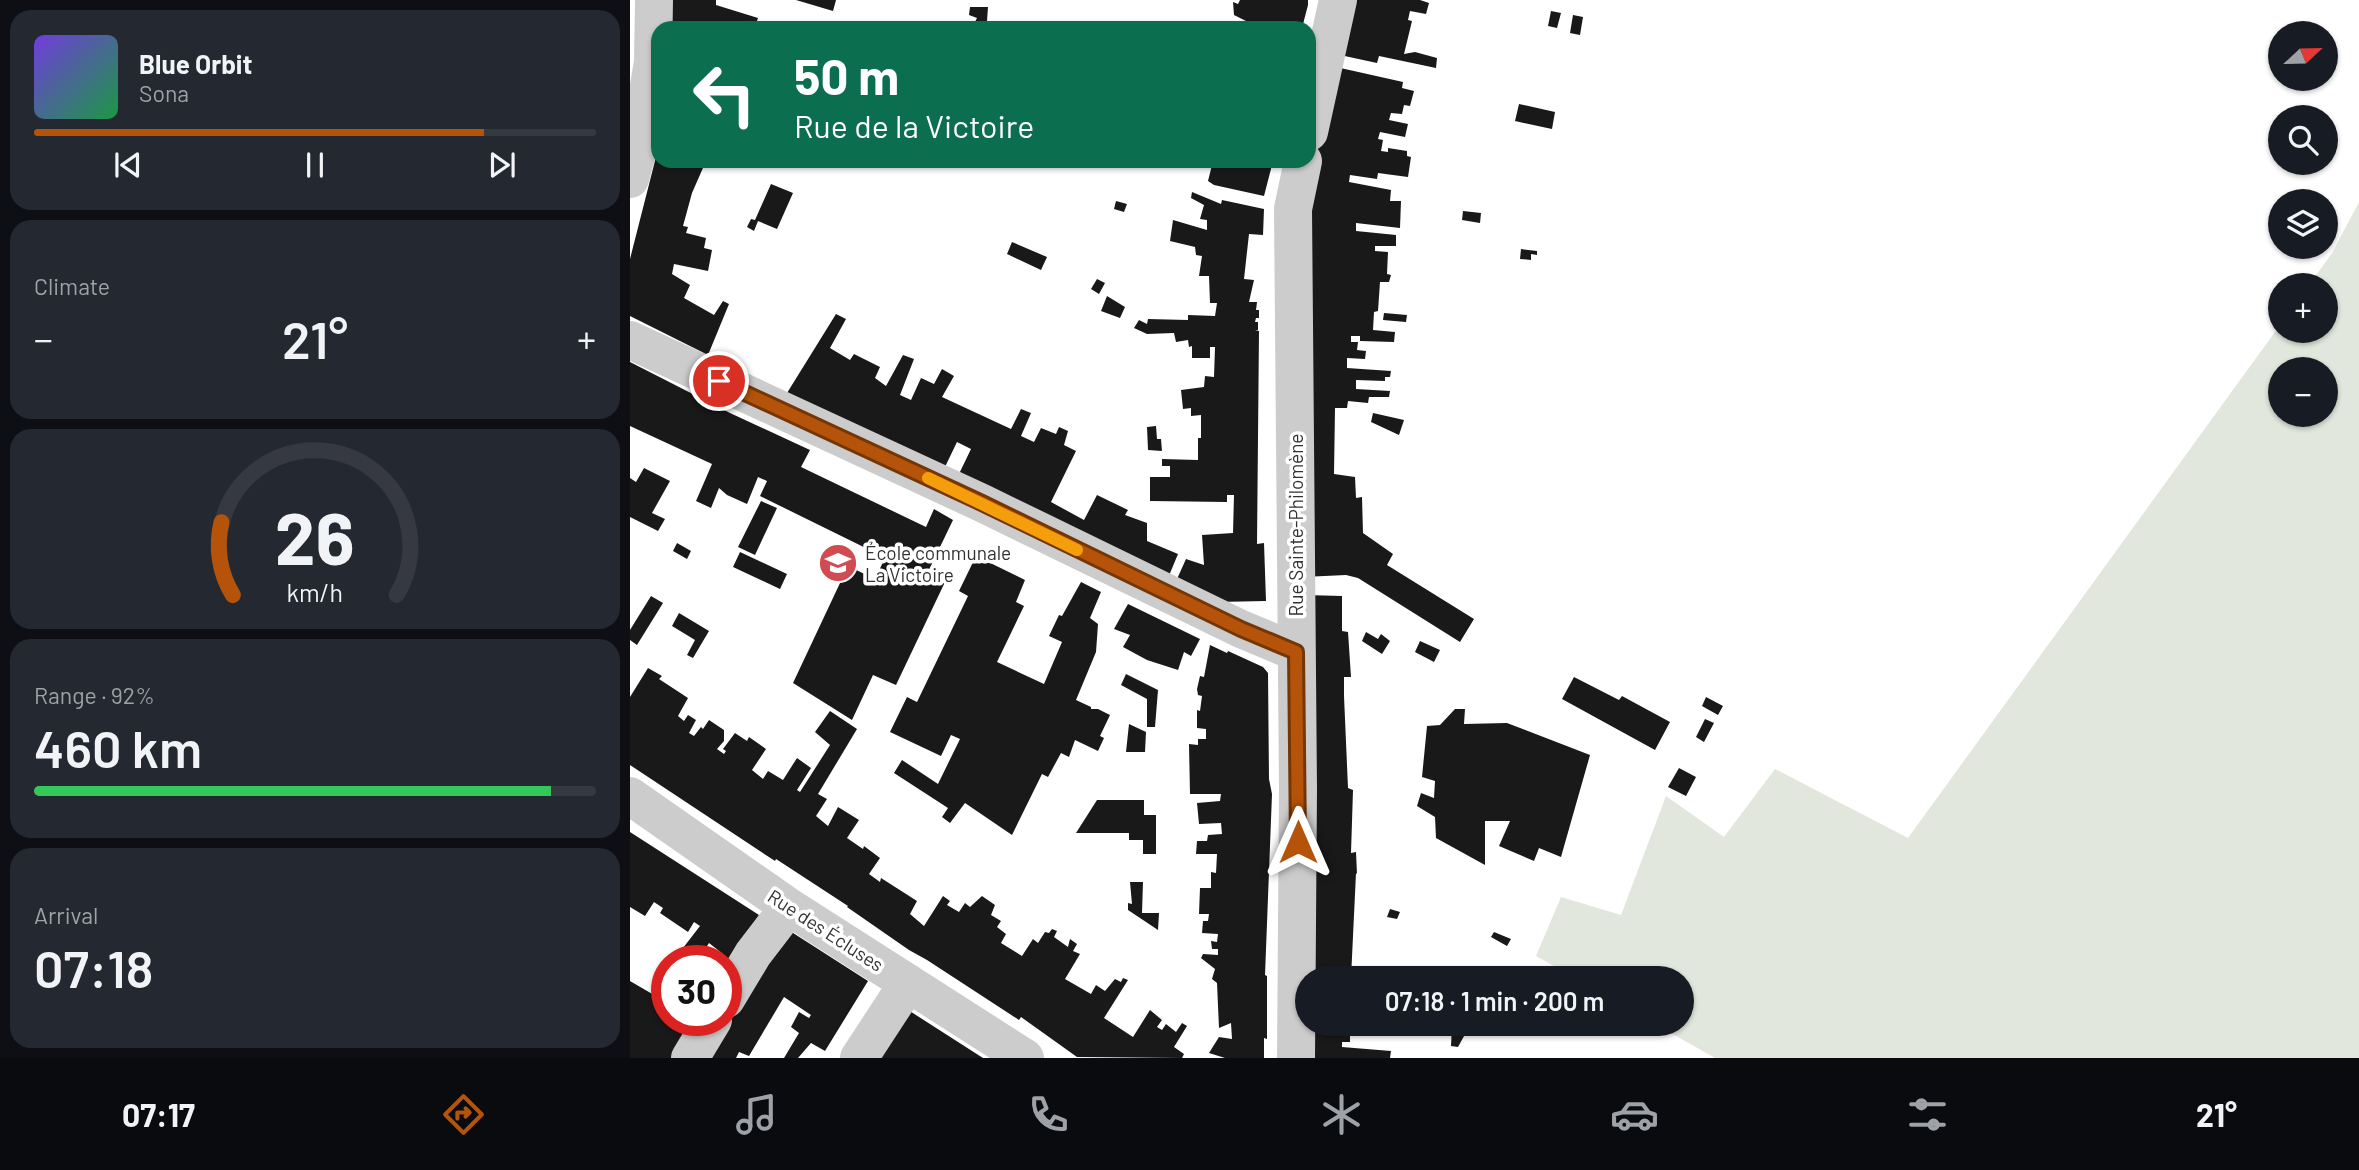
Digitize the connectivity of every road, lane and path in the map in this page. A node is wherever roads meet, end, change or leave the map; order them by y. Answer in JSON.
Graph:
{"nodes":[{"id":1,"x":654,"y":0,"type":"edge"},
{"id":2,"x":1338,"y":0,"type":"edge"},
{"id":3,"x":654,"y":21,"type":"edge"},
{"id":4,"x":651,"y":71,"type":"edge"},
{"id":5,"x":1316,"y":100,"type":"edge"},
{"id":6,"x":633,"y":156,"type":"edge"},
{"id":7,"x":1302,"y":168,"type":"edge"},
{"id":8,"x":630,"y":340,"type":"edge"},
{"id":9,"x":1296,"y":652,"type":"junction"},
{"id":10,"x":630,"y":796,"type":"edge"},
{"id":11,"x":789,"y":907,"type":"junction"},
{"id":12,"x":742,"y":972,"type":"edge"},
{"id":13,"x":908,"y":983,"type":"junction"},
{"id":14,"x":703,"y":1036,"type":"edge"},
{"id":15,"x":690,"y":1058,"type":"edge"},
{"id":16,"x":859,"y":1058,"type":"edge"},
{"id":17,"x":1025,"y":1058,"type":"edge"},
{"id":18,"x":1296,"y":1058,"type":"edge"}],
"edges":[{"from":1,"to":3,"type":"street"},
{"from":2,"to":5,"type":"street"},
{"from":4,"to":6,"type":"street"},
{"from":7,"to":9,"type":"street","name":"Rue Sainte-Philomène"},
{"from":8,"to":9,"type":"street"},
{"from":9,"to":18,"type":"street","name":"Rue Sainte-Philomène"},
{"from":10,"to":11,"type":"street","name":"Rue des Écluses"},
{"from":11,"to":12,"type":"street"},
{"from":11,"to":13,"type":"street","name":"Rue des Écluses"},
{"from":13,"to":16,"type":"street"},
{"from":13,"to":17,"type":"street","name":"Rue des Écluses"},
{"from":14,"to":15,"type":"street"}]}
